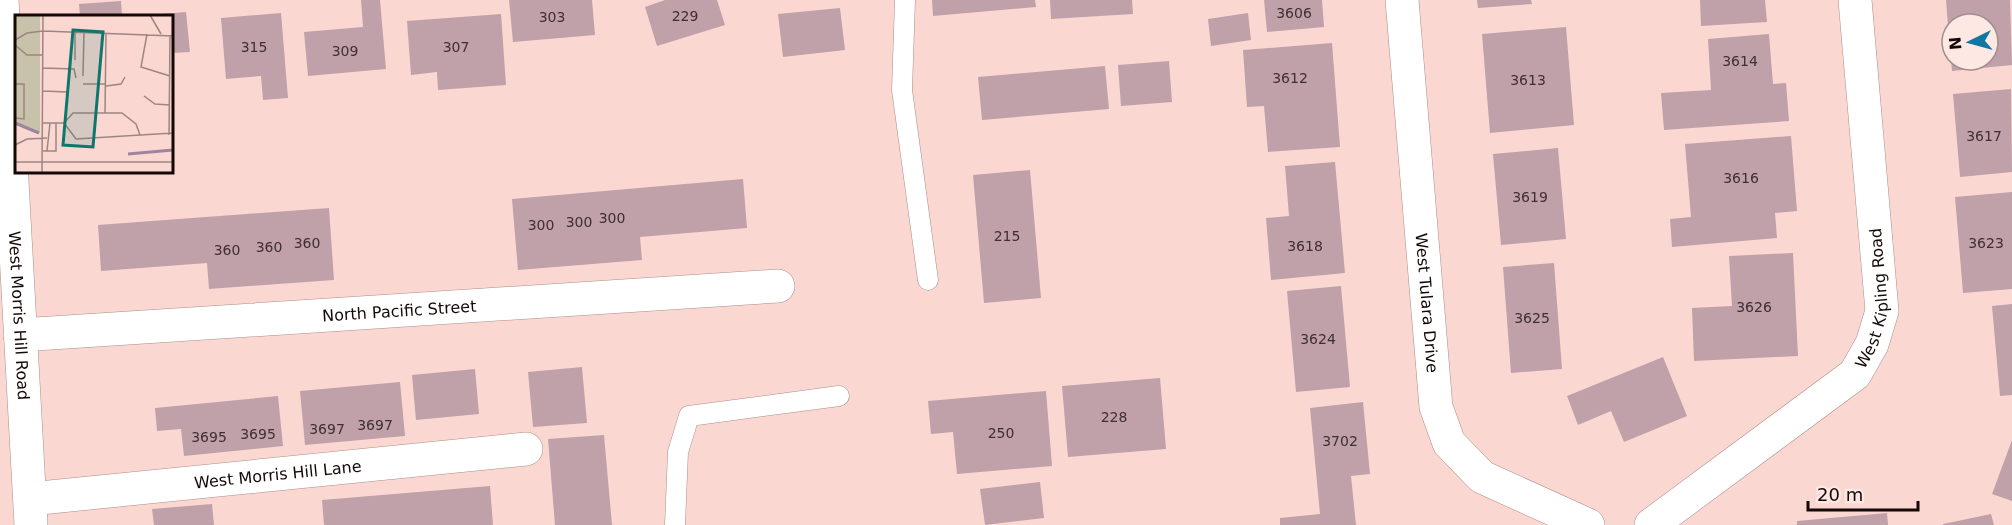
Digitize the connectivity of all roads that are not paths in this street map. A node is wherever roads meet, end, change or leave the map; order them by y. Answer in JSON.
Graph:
{"nodes":[{"id":1,"x":2,"y":0,"type":"edge"},
{"id":2,"x":904,"y":0,"type":"edge"},
{"id":3,"x":1402,"y":0,"type":"edge"},
{"id":4,"x":1855,"y":0,"type":"edge"},
{"id":5,"x":928,"y":280,"type":"dead end"},
{"id":6,"x":778,"y":286,"type":"dead end"},
{"id":7,"x":20,"y":335,"type":"junction"},
{"id":8,"x":839,"y":396,"type":"dead end"},
{"id":9,"x":13,"y":444,"type":"edge"},
{"id":10,"x":526,"y":449,"type":"dead end"},
{"id":11,"x":30,"y":512,"type":"edge"},
{"id":12,"x":675,"y":525,"type":"edge"},
{"id":13,"x":1588,"y":525,"type":"edge"},
{"id":14,"x":1651,"y":525,"type":"edge"}],
"edges":[{"from":1,"to":7,"type":"street","name":"West Morris Hill Road"},
{"from":2,"to":5,"type":"lane"},
{"from":3,"to":13,"type":"street","name":"West Tulara Drive"},
{"from":4,"to":14,"type":"street","name":"West Kipling Road"},
{"from":6,"to":7,"type":"street","name":"North Pacific Street"},
{"from":7,"to":9,"type":"street","name":"West Morris Hill Road"},
{"from":8,"to":12,"type":"lane"},
{"from":9,"to":11,"type":"street","name":"West Morris Hill Road"},
{"from":10,"to":11,"type":"street","name":"West Morris Hill Lane"}]}
